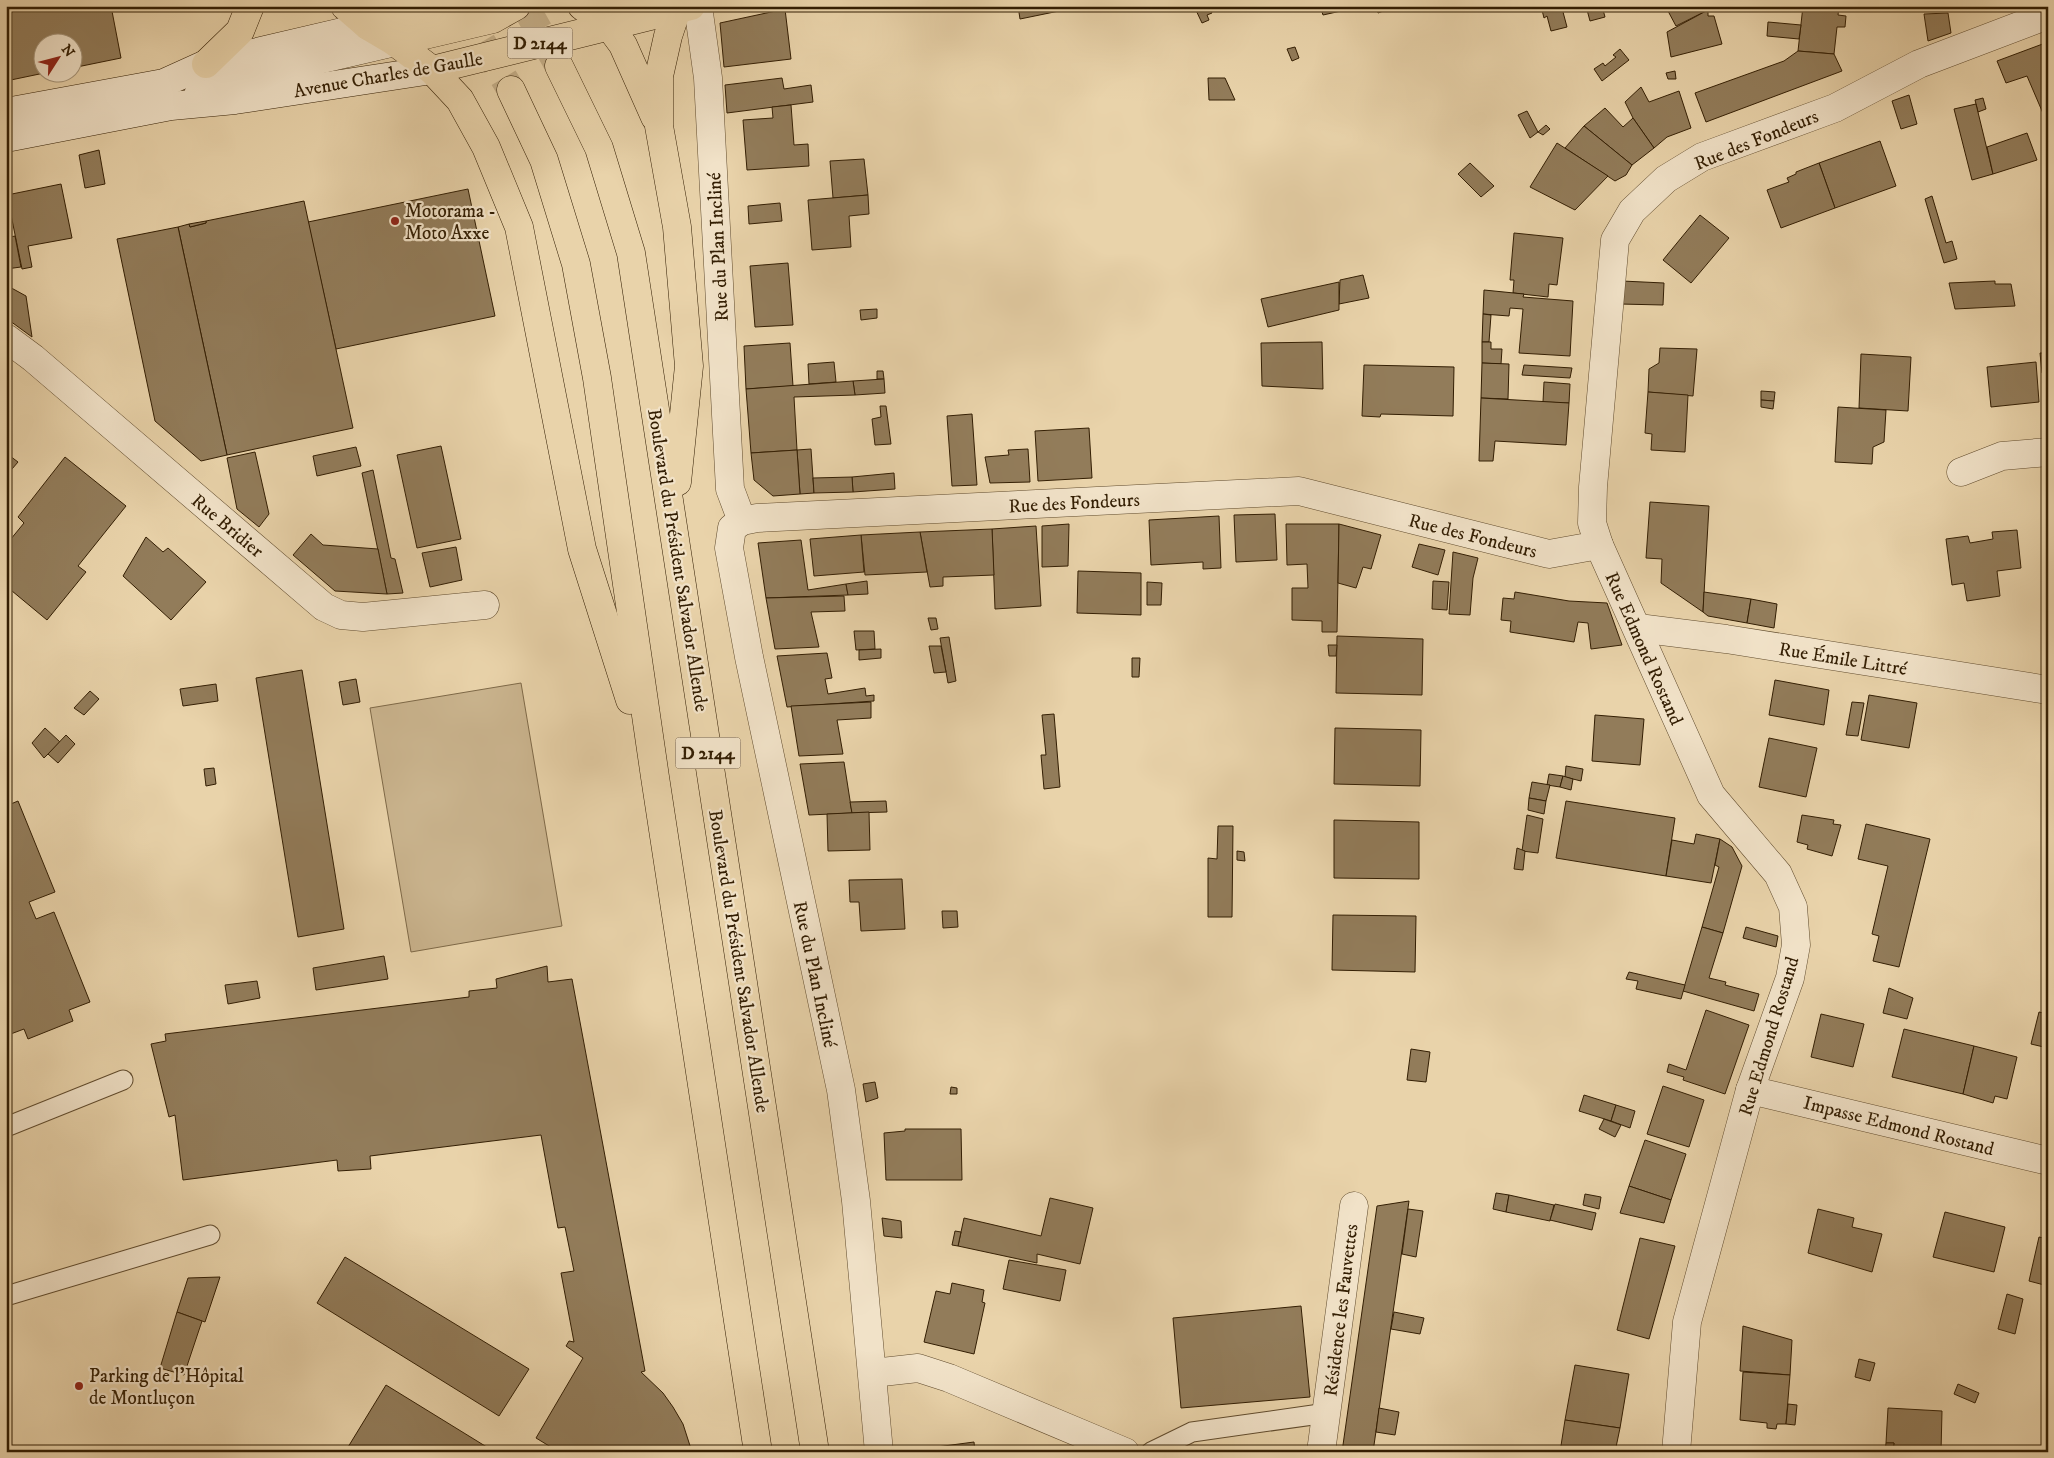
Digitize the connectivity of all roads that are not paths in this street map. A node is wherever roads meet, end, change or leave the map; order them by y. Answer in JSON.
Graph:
{"nodes":[{"id":1,"x":250,"y":6,"type":"edge"},
{"id":2,"x":345,"y":6,"type":"edge"},
{"id":3,"x":459,"y":6,"type":"edge"},
{"id":4,"x":516,"y":6,"type":"edge"},
{"id":5,"x":689,"y":7,"type":"edge"},
{"id":6,"x":600,"y":13,"type":"edge"},
{"id":7,"x":2048,"y":15,"type":"edge"},
{"id":8,"x":368,"y":26,"type":"junction"},
{"id":9,"x":395,"y":42,"type":"junction"},
{"id":10,"x":471,"y":60,"type":"junction"},
{"id":11,"x":206,"y":64,"type":"junction"},
{"id":12,"x":559,"y":66,"type":"tunnel mouth"},
{"id":13,"x":432,"y":70,"type":"junction"},
{"id":14,"x":511,"y":90,"type":"tunnel mouth"},
{"id":15,"x":460,"y":100,"type":"junction"},
{"id":16,"x":171,"y":106,"type":"junction"},
{"id":17,"x":6,"y":112,"type":"edge"},
{"id":18,"x":659,"y":126,"type":"junction"},
{"id":19,"x":6,"y":138,"type":"edge"},
{"id":20,"x":6,"y":338,"type":"edge"},
{"id":21,"x":2048,"y":452,"type":"edge"},
{"id":22,"x":1962,"y":472,"type":"dead end"},
{"id":23,"x":749,"y":519,"type":"junction"},
{"id":24,"x":673,"y":523,"type":"junction"},
{"id":25,"x":1599,"y":545,"type":"junction"},
{"id":26,"x":485,"y":604,"type":"dead end"},
{"id":27,"x":1638,"y":628,"type":"junction"},
{"id":28,"x":2048,"y":690,"type":"edge"},
{"id":29,"x":654,"y":777,"type":"junction"},
{"id":30,"x":123,"y":1080,"type":"dead end"},
{"id":31,"x":1750,"y":1090,"type":"junction"},
{"id":32,"x":6,"y":1127,"type":"edge"},
{"id":33,"x":2048,"y":1161,"type":"edge"},
{"id":34,"x":1354,"y":1206,"type":"dead end"},
{"id":35,"x":210,"y":1235,"type":"dead end"},
{"id":36,"x":6,"y":1296,"type":"edge"},
{"id":37,"x":873,"y":1373,"type":"junction"},
{"id":38,"x":1327,"y":1413,"type":"junction"},
{"id":39,"x":758,"y":1452,"type":"edge"},
{"id":40,"x":815,"y":1452,"type":"edge"},
{"id":41,"x":879,"y":1452,"type":"edge"},
{"id":42,"x":1125,"y":1452,"type":"edge"},
{"id":43,"x":1151,"y":1452,"type":"edge"},
{"id":44,"x":1321,"y":1452,"type":"edge"},
{"id":45,"x":1676,"y":1452,"type":"edge"}],
"edges":[{"from":1,"to":11,"type":"main road"},
{"from":2,"to":8,"type":"main road"},
{"from":3,"to":8,"type":"main road"},
{"from":4,"to":9,"type":"main road","number":"D 2144"},
{"from":5,"to":6,"type":"main road"},
{"from":5,"to":18,"type":"main road"},
{"from":5,"to":23,"type":"street","name":"Rue du Plan Incliné"},
{"from":6,"to":10,"type":"main road"},
{"from":6,"to":18,"type":"main road"},
{"from":7,"to":25,"type":"street","name":"Rue des Fondeurs"},
{"from":8,"to":9,"type":"main road"},
{"from":8,"to":11,"type":"street"},
{"from":9,"to":13,"type":"main road"},
{"from":9,"to":16,"type":"street","name":"Avenue Charles de Gaulle","number":"D 2144"},
{"from":10,"to":13,"type":"main road","name":"Avenue Charles de Gaulle","number":"D 2144"},
{"from":10,"to":15,"type":"main road"},
{"from":11,"to":17,"type":"street"},
{"from":12,"to":24,"type":"main road","name":"Boulevard du Président Salvador Allende","number":"D 2144"},
{"from":13,"to":15,"type":"main road"},
{"from":13,"to":16,"type":"street","name":"Avenue Charles de Gaulle","number":"D 2144"},
{"from":14,"to":29,"type":"main road","number":"D 2144"},
{"from":15,"to":29,"type":"main road"},
{"from":16,"to":19,"type":"street","name":"Avenue Charles de Gaulle","number":"D 2144"},
{"from":18,"to":24,"type":"main road"},
{"from":20,"to":26,"type":"street","name":"Rue Bridier"},
{"from":21,"to":22,"type":"street"},
{"from":23,"to":25,"type":"street","name":"Rue des Fondeurs"},
{"from":23,"to":37,"type":"street","name":"Rue du Plan Incliné"},
{"from":24,"to":40,"type":"main road","name":"Boulevard du Président Salvador Allende","number":"D 2144"},
{"from":25,"to":27,"type":"street","name":"Rue Edmond Rostand"},
{"from":27,"to":28,"type":"street","name":"Rue Émile Littré"},
{"from":27,"to":31,"type":"street","name":"Rue Edmond Rostand"},
{"from":29,"to":39,"type":"main road","number":"D 2144"},
{"from":30,"to":32,"type":"lane"},
{"from":31,"to":33,"type":"street","name":"Impasse Edmond Rostand"},
{"from":31,"to":45,"type":"street","name":"Rue Edmond Rostand"},
{"from":34,"to":38,"type":"street","name":"Résidence les Fauvettes"},
{"from":35,"to":36,"type":"lane"},
{"from":37,"to":41,"type":"street","name":"Rue du Plan Incliné"},
{"from":37,"to":42,"type":"street"},
{"from":38,"to":43,"type":"lane","name":"Résidence les Fauvettes"},
{"from":38,"to":44,"type":"street","name":"Résidence les Fauvettes"}]}
